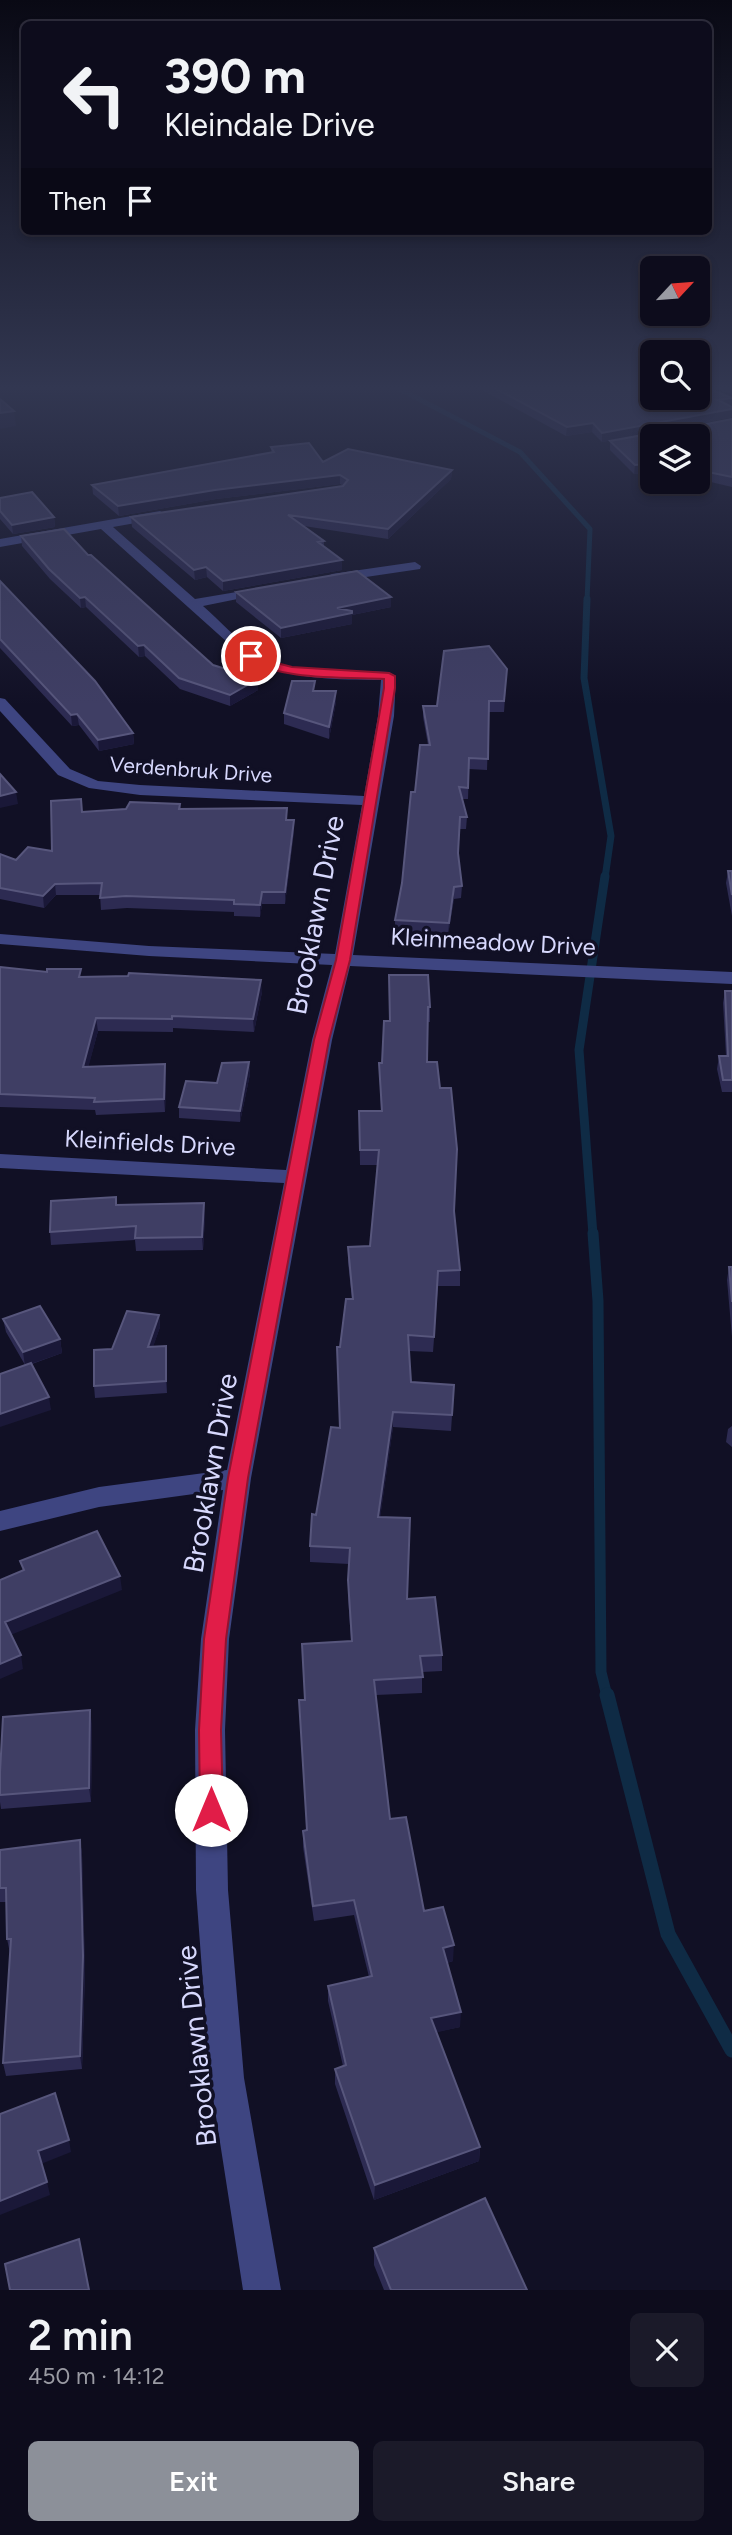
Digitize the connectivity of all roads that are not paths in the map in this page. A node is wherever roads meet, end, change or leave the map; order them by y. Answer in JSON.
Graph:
{"nodes":[{"id":1,"x":178,"y":512,"type":"edge"},
{"id":2,"x":104,"y":525,"type":"junction"},
{"id":3,"x":0,"y":544,"type":"edge"},
{"id":4,"x":415,"y":566,"type":"dead end"},
{"id":5,"x":314,"y":581,"type":"edge"},
{"id":6,"x":274,"y":588,"type":"edge"},
{"id":7,"x":192,"y":604,"type":"junction"},
{"id":8,"x":0,"y":702,"type":"edge"},
{"id":9,"x":370,"y":801,"type":"junction"},
{"id":10,"x":0,"y":939,"type":"edge"},
{"id":11,"x":343,"y":960,"type":"junction"},
{"id":12,"x":732,"y":978,"type":"edge"},
{"id":13,"x":0,"y":1161,"type":"edge"},
{"id":14,"x":296,"y":1177,"type":"junction"},
{"id":15,"x":238,"y":1478,"type":"junction"},
{"id":16,"x":0,"y":1521,"type":"edge"},
{"id":17,"x":262,"y":2290,"type":"edge"}],
"edges":[{"from":1,"to":2,"type":"street"},
{"from":2,"to":3,"type":"street"},
{"from":2,"to":7,"type":"street"},
{"from":4,"to":5,"type":"street"},
{"from":6,"to":7,"type":"street"},
{"from":7,"to":9,"type":"street","name":"Brooklawn Drive"},
{"from":8,"to":9,"type":"street","name":"Verdenbruk Drive"},
{"from":9,"to":11,"type":"street","name":"Brooklawn Drive"},
{"from":10,"to":11,"type":"street","name":"Kleinmeadow Drive"},
{"from":11,"to":12,"type":"street","name":"Kleinmeadow Drive"},
{"from":11,"to":14,"type":"street","name":"Brooklawn Drive"},
{"from":13,"to":14,"type":"street","name":"Kleinfields Drive"},
{"from":14,"to":15,"type":"street","name":"Brooklawn Drive"},
{"from":15,"to":16,"type":"street"},
{"from":15,"to":17,"type":"street","name":"Brooklawn Drive"}]}
